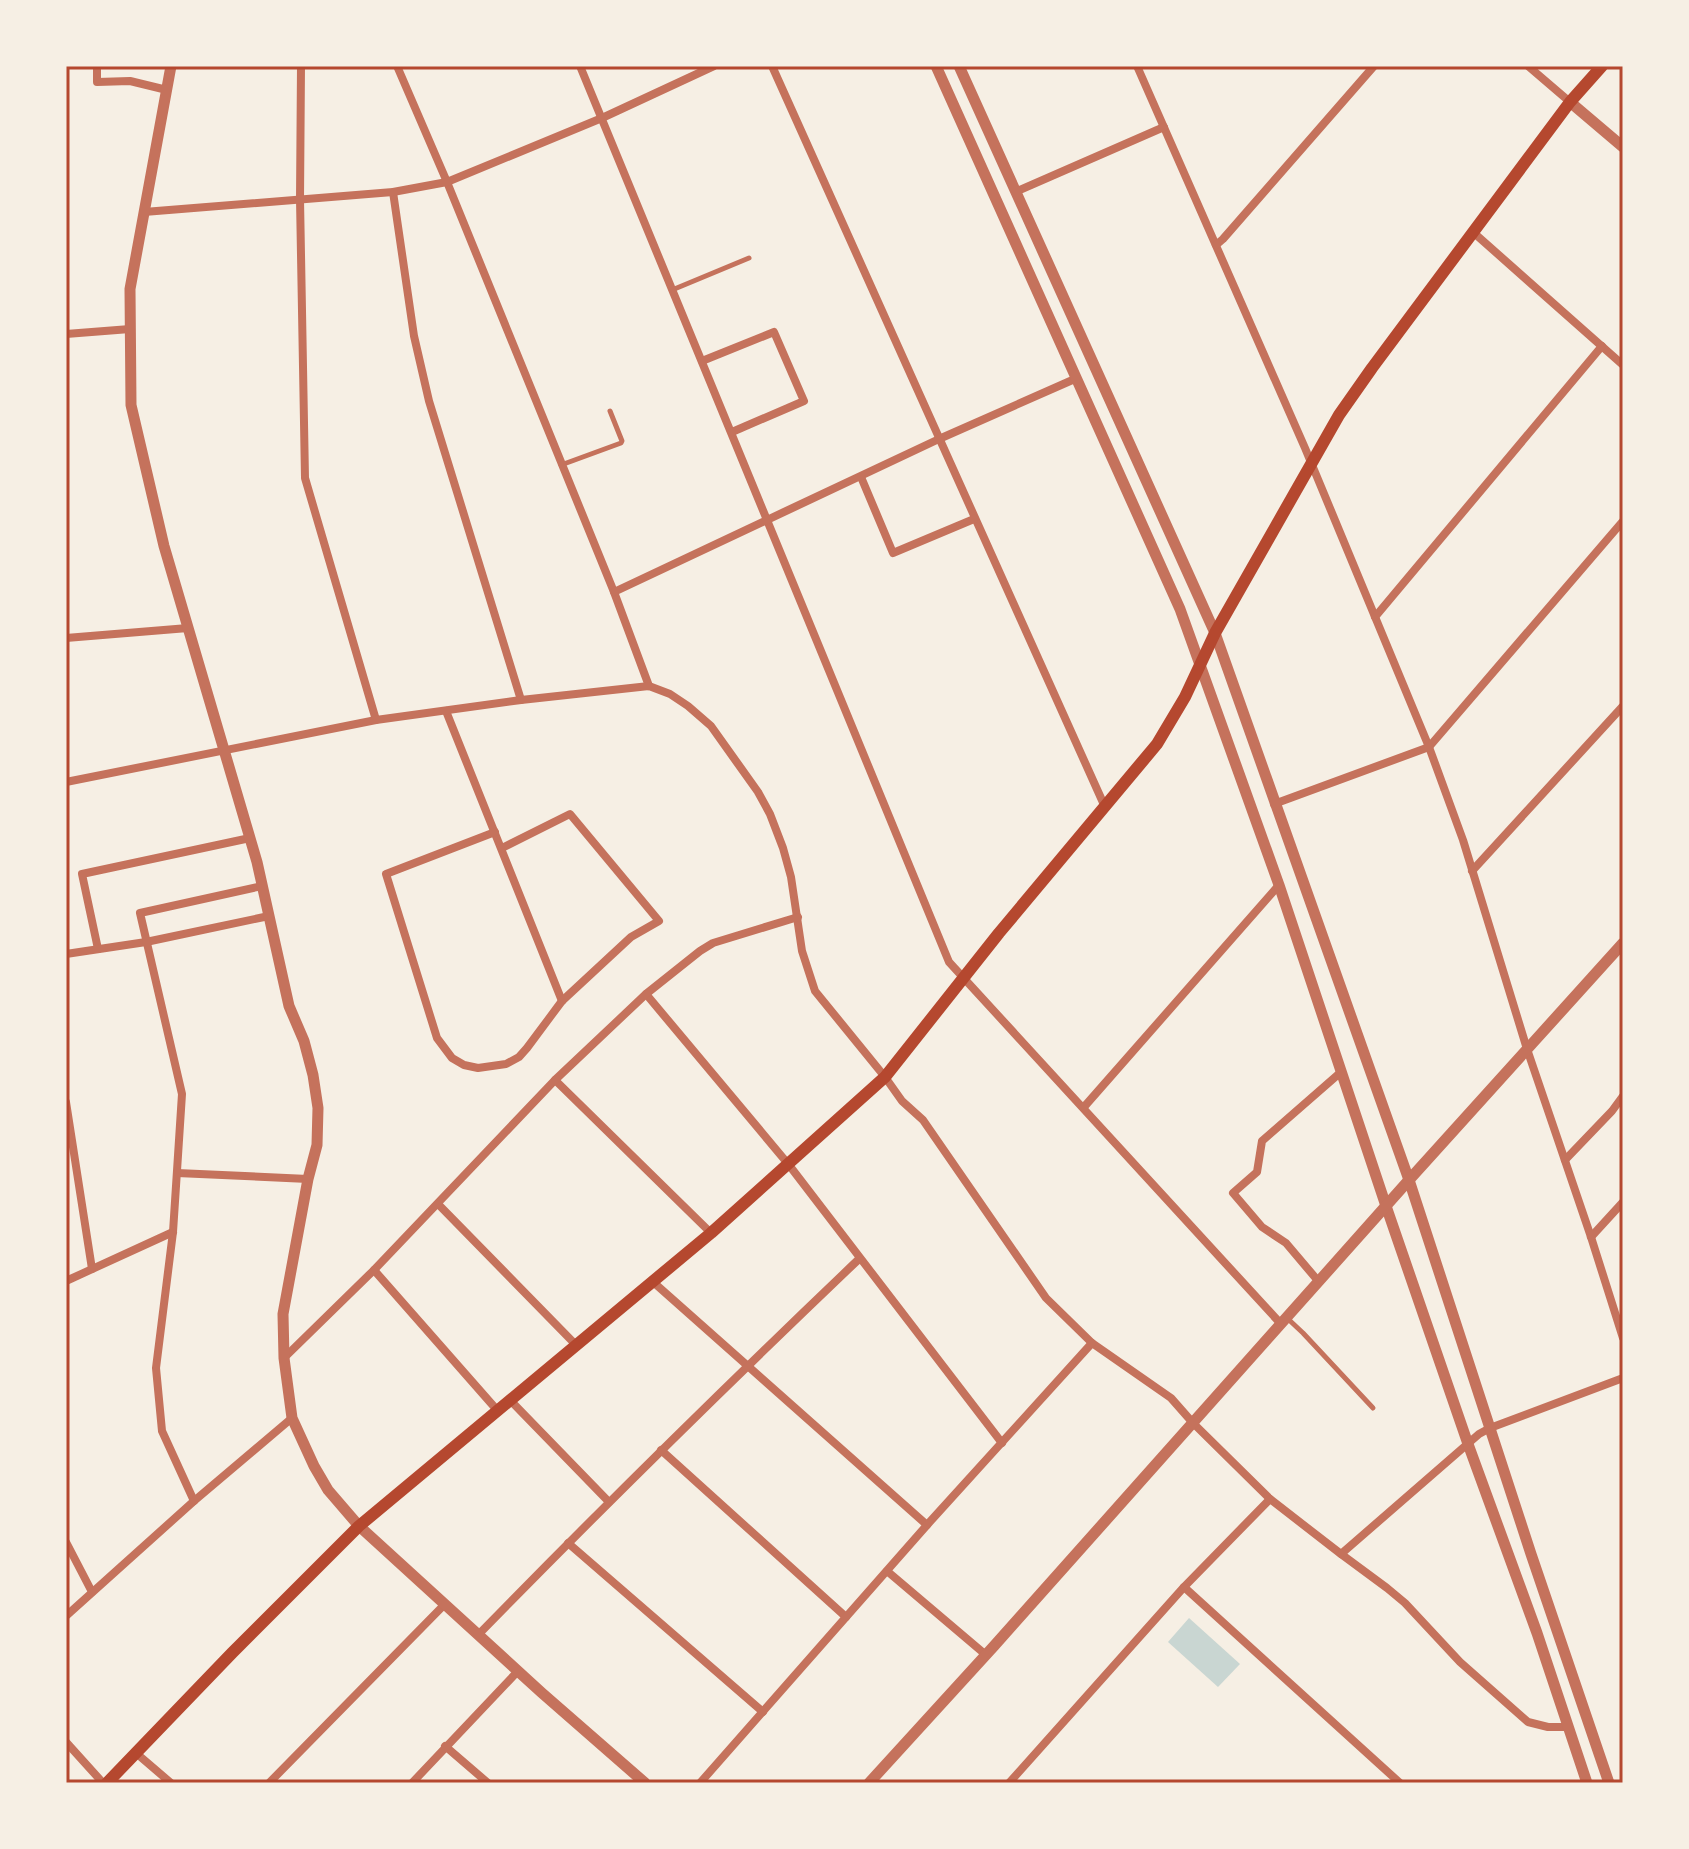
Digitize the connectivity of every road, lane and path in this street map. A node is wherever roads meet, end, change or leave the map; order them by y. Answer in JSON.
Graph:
{"nodes":[{"id":1,"x":97,"y":66,"type":"edge"},
{"id":2,"x":171,"y":66,"type":"edge"},
{"id":3,"x":301,"y":66,"type":"edge"},
{"id":4,"x":397,"y":66,"type":"edge"},
{"id":5,"x":580,"y":66,"type":"edge"},
{"id":6,"x":714,"y":66,"type":"edge"},
{"id":7,"x":772,"y":66,"type":"edge"},
{"id":8,"x":936,"y":66,"type":"edge"},
{"id":9,"x":959,"y":66,"type":"edge"},
{"id":10,"x":1137,"y":66,"type":"edge"},
{"id":11,"x":1374,"y":66,"type":"edge"},
{"id":12,"x":1528,"y":66,"type":"edge"},
{"id":13,"x":1602,"y":66,"type":"edge"},
{"id":14,"x":167,"y":90,"type":"junction"},
{"id":15,"x":1570,"y":102,"type":"junction"},
{"id":16,"x":602,"y":118,"type":"junction"},
{"id":17,"x":1164,"y":127,"type":"junction"},
{"id":18,"x":1623,"y":147,"type":"edge"},
{"id":19,"x":447,"y":182,"type":"junction"},
{"id":20,"x":393,"y":192,"type":"junction"},
{"id":21,"x":1015,"y":192,"type":"junction"},
{"id":22,"x":300,"y":199,"type":"junction"},
{"id":23,"x":144,"y":212,"type":"junction"},
{"id":24,"x":1474,"y":233,"type":"junction"},
{"id":25,"x":1216,"y":245,"type":"junction"},
{"id":26,"x":749,"y":258,"type":"dead end"},
{"id":27,"x":672,"y":290,"type":"junction"},
{"id":28,"x":130,"y":329,"type":"junction"},
{"id":29,"x":66,"y":334,"type":"edge"},
{"id":30,"x":1602,"y":346,"type":"junction"},
{"id":31,"x":702,"y":361,"type":"junction"},
{"id":32,"x":1623,"y":365,"type":"edge"},
{"id":33,"x":1077,"y":378,"type":"junction"},
{"id":34,"x":610,"y":411,"type":"dead end"},
{"id":35,"x":732,"y":432,"type":"junction"},
{"id":36,"x":939,"y":439,"type":"junction"},
{"id":37,"x":1312,"y":464,"type":"junction"},
{"id":38,"x":561,"y":465,"type":"junction"},
{"id":39,"x":861,"y":477,"type":"junction"},
{"id":40,"x":974,"y":519,"type":"junction"},
{"id":41,"x":767,"y":521,"type":"junction"},
{"id":42,"x":1623,"y":521,"type":"edge"},
{"id":43,"x":614,"y":592,"type":"junction"},
{"id":44,"x":1375,"y":617,"type":"junction"},
{"id":45,"x":188,"y":628,"type":"junction"},
{"id":46,"x":1215,"y":633,"type":"junction"},
{"id":47,"x":66,"y":638,"type":"edge"},
{"id":48,"x":1201,"y":665,"type":"junction"},
{"id":49,"x":649,"y":686,"type":"junction"},
{"id":50,"x":521,"y":700,"type":"junction"},
{"id":51,"x":1623,"y":706,"type":"edge"},
{"id":52,"x":446,"y":711,"type":"junction"},
{"id":53,"x":376,"y":720,"type":"junction"},
{"id":54,"x":1429,"y":747,"type":"junction"},
{"id":55,"x":225,"y":751,"type":"junction"},
{"id":56,"x":66,"y":782,"type":"edge"},
{"id":57,"x":1274,"y":804,"type":"junction"},
{"id":58,"x":1105,"y":807,"type":"junction"},
{"id":59,"x":495,"y":832,"type":"junction"},
{"id":60,"x":250,"y":838,"type":"junction"},
{"id":61,"x":502,"y":848,"type":"junction"},
{"id":62,"x":1472,"y":871,"type":"junction"},
{"id":63,"x":1279,"y":885,"type":"junction"},
{"id":64,"x":262,"y":886,"type":"junction"},
{"id":65,"x":269,"y":916,"type":"junction"},
{"id":66,"x":798,"y":917,"type":"junction"},
{"id":67,"x":146,"y":942,"type":"junction"},
{"id":68,"x":1623,"y":943,"type":"edge"},
{"id":69,"x":98,"y":949,"type":"junction"},
{"id":70,"x":66,"y":954,"type":"edge"},
{"id":71,"x":963,"y":979,"type":"junction"},
{"id":72,"x":646,"y":994,"type":"junction"},
{"id":73,"x":562,"y":1001,"type":"junction"},
{"id":74,"x":1527,"y":1049,"type":"junction"},
{"id":75,"x":1341,"y":1072,"type":"junction"},
{"id":76,"x":885,"y":1077,"type":"junction"},
{"id":77,"x":555,"y":1080,"type":"junction"},
{"id":78,"x":1623,"y":1096,"type":"edge"},
{"id":79,"x":66,"y":1102,"type":"edge"},
{"id":80,"x":1084,"y":1107,"type":"junction"},
{"id":81,"x":1565,"y":1160,"type":"junction"},
{"id":82,"x":789,"y":1165,"type":"junction"},
{"id":83,"x":177,"y":1173,"type":"junction"},
{"id":84,"x":308,"y":1179,"type":"junction"},
{"id":85,"x":1409,"y":1180,"type":"junction"},
{"id":86,"x":1623,"y":1202,"type":"edge"},
{"id":87,"x":438,"y":1204,"type":"junction"},
{"id":88,"x":1386,"y":1206,"type":"junction"},
{"id":89,"x":173,"y":1232,"type":"junction"},
{"id":90,"x":711,"y":1233,"type":"junction"},
{"id":91,"x":1591,"y":1237,"type":"junction"},
{"id":92,"x":859,"y":1259,"type":"junction"},
{"id":93,"x":92,"y":1269,"type":"junction"},
{"id":94,"x":374,"y":1270,"type":"junction"},
{"id":95,"x":66,"y":1281,"type":"edge"},
{"id":96,"x":652,"y":1281,"type":"junction"},
{"id":97,"x":1319,"y":1282,"type":"junction"},
{"id":98,"x":1284,"y":1321,"type":"junction"},
{"id":99,"x":1623,"y":1338,"type":"edge"},
{"id":100,"x":1092,"y":1343,"type":"junction"},
{"id":101,"x":576,"y":1345,"type":"junction"},
{"id":102,"x":284,"y":1358,"type":"junction"},
{"id":103,"x":748,"y":1365,"type":"junction"},
{"id":104,"x":1623,"y":1378,"type":"edge"},
{"id":105,"x":510,"y":1400,"type":"junction"},
{"id":106,"x":1373,"y":1408,"type":"dead end"},
{"id":107,"x":497,"y":1410,"type":"junction"},
{"id":108,"x":292,"y":1418,"type":"junction"},
{"id":109,"x":1193,"y":1423,"type":"junction"},
{"id":110,"x":1490,"y":1428,"type":"junction"},
{"id":111,"x":1002,"y":1443,"type":"junction"},
{"id":112,"x":1468,"y":1444,"type":"junction"},
{"id":113,"x":661,"y":1450,"type":"junction"},
{"id":114,"x":1270,"y":1499,"type":"junction"},
{"id":115,"x":194,"y":1501,"type":"junction"},
{"id":116,"x":609,"y":1502,"type":"junction"},
{"id":117,"x":927,"y":1525,"type":"junction"},
{"id":118,"x":359,"y":1526,"type":"junction"},
{"id":119,"x":66,"y":1542,"type":"edge"},
{"id":120,"x":568,"y":1543,"type":"junction"},
{"id":121,"x":1341,"y":1554,"type":"junction"},
{"id":122,"x":887,"y":1571,"type":"junction"},
{"id":123,"x":1184,"y":1587,"type":"junction"},
{"id":124,"x":92,"y":1592,"type":"junction"},
{"id":125,"x":444,"y":1605,"type":"junction"},
{"id":126,"x":66,"y":1616,"type":"edge"},
{"id":127,"x":846,"y":1617,"type":"junction"},
{"id":128,"x":478,"y":1635,"type":"junction"},
{"id":129,"x":986,"y":1655,"type":"junction"},
{"id":130,"x":518,"y":1671,"type":"junction"},
{"id":131,"x":763,"y":1712,"type":"junction"},
{"id":132,"x":1569,"y":1727,"type":"junction"},
{"id":133,"x":66,"y":1742,"type":"edge"},
{"id":134,"x":445,"y":1746,"type":"junction"},
{"id":135,"x":136,"y":1753,"type":"junction"},
{"id":136,"x":641,"y":1782,"type":"edge"},
{"id":137,"x":105,"y":1783,"type":"edge"},
{"id":138,"x":171,"y":1783,"type":"edge"},
{"id":139,"x":269,"y":1783,"type":"edge"},
{"id":140,"x":412,"y":1783,"type":"edge"},
{"id":141,"x":488,"y":1783,"type":"edge"},
{"id":142,"x":700,"y":1783,"type":"edge"},
{"id":143,"x":869,"y":1783,"type":"edge"},
{"id":144,"x":1009,"y":1783,"type":"edge"},
{"id":145,"x":1400,"y":1783,"type":"edge"},
{"id":146,"x":1587,"y":1783,"type":"edge"},
{"id":147,"x":1609,"y":1783,"type":"edge"}],
"edges":[{"from":1,"to":14,"type":"street"},
{"from":2,"to":14,"type":"street"},
{"from":3,"to":22,"type":"street"},
{"from":4,"to":19,"type":"street"},
{"from":5,"to":16,"type":"street"},
{"from":6,"to":16,"type":"street"},
{"from":7,"to":36,"type":"street"},
{"from":8,"to":33,"type":"street"},
{"from":9,"to":21,"type":"street"},
{"from":10,"to":17,"type":"street"},
{"from":11,"to":25,"type":"street"},
{"from":12,"to":15,"type":"street"},
{"from":13,"to":15,"type":"main road"},
{"from":14,"to":23,"type":"street"},
{"from":15,"to":18,"type":"street"},
{"from":15,"to":24,"type":"main road"},
{"from":16,"to":19,"type":"street"},
{"from":16,"to":27,"type":"street"},
{"from":17,"to":21,"type":"street"},
{"from":17,"to":25,"type":"street"},
{"from":19,"to":20,"type":"street"},
{"from":19,"to":38,"type":"street"},
{"from":20,"to":22,"type":"street"},
{"from":20,"to":50,"type":"street"},
{"from":21,"to":46,"type":"street"},
{"from":22,"to":23,"type":"street"},
{"from":22,"to":53,"type":"street"},
{"from":23,"to":28,"type":"street"},
{"from":24,"to":30,"type":"street"},
{"from":24,"to":37,"type":"main road"},
{"from":25,"to":37,"type":"street"},
{"from":26,"to":27,"type":"lane"},
{"from":27,"to":31,"type":"street"},
{"from":28,"to":29,"type":"street"},
{"from":28,"to":45,"type":"street"},
{"from":30,"to":32,"type":"street"},
{"from":30,"to":44,"type":"street"},
{"from":31,"to":35,"type":"street"},
{"from":31,"to":35,"type":"street"},
{"from":33,"to":36,"type":"street"},
{"from":33,"to":48,"type":"street"},
{"from":34,"to":38,"type":"lane"},
{"from":35,"to":41,"type":"street"},
{"from":36,"to":39,"type":"street"},
{"from":36,"to":40,"type":"street"},
{"from":37,"to":44,"type":"street"},
{"from":37,"to":46,"type":"main road"},
{"from":38,"to":43,"type":"street"},
{"from":39,"to":40,"type":"street"},
{"from":39,"to":41,"type":"street"},
{"from":40,"to":58,"type":"street"},
{"from":41,"to":43,"type":"street"},
{"from":41,"to":71,"type":"street"},
{"from":42,"to":54,"type":"street"},
{"from":43,"to":49,"type":"street"},
{"from":44,"to":54,"type":"street"},
{"from":45,"to":47,"type":"street"},
{"from":45,"to":55,"type":"street"},
{"from":46,"to":48,"type":"main road"},
{"from":46,"to":57,"type":"street"},
{"from":48,"to":58,"type":"main road"},
{"from":48,"to":63,"type":"street"},
{"from":49,"to":50,"type":"street"},
{"from":49,"to":66,"type":"street"},
{"from":50,"to":52,"type":"street"},
{"from":51,"to":62,"type":"street"},
{"from":52,"to":53,"type":"street"},
{"from":52,"to":59,"type":"street"},
{"from":53,"to":55,"type":"street"},
{"from":54,"to":57,"type":"street"},
{"from":54,"to":62,"type":"street"},
{"from":55,"to":56,"type":"street"},
{"from":55,"to":60,"type":"street"},
{"from":57,"to":85,"type":"street"},
{"from":58,"to":71,"type":"main road"},
{"from":59,"to":61,"type":"street"},
{"from":59,"to":73,"type":"street"},
{"from":60,"to":64,"type":"street"},
{"from":60,"to":69,"type":"street"},
{"from":61,"to":73,"type":"street"},
{"from":61,"to":73,"type":"street"},
{"from":62,"to":74,"type":"street"},
{"from":63,"to":75,"type":"street"},
{"from":63,"to":80,"type":"street"},
{"from":64,"to":65,"type":"street"},
{"from":64,"to":67,"type":"street"},
{"from":65,"to":67,"type":"street"},
{"from":65,"to":84,"type":"street"},
{"from":66,"to":72,"type":"street"},
{"from":66,"to":76,"type":"street"},
{"from":67,"to":69,"type":"street"},
{"from":67,"to":83,"type":"street"},
{"from":68,"to":74,"type":"street"},
{"from":69,"to":70,"type":"street"},
{"from":71,"to":76,"type":"main road"},
{"from":71,"to":80,"type":"street"},
{"from":72,"to":77,"type":"street"},
{"from":72,"to":82,"type":"street"},
{"from":74,"to":81,"type":"street"},
{"from":74,"to":85,"type":"street"},
{"from":75,"to":88,"type":"street"},
{"from":75,"to":97,"type":"street"},
{"from":76,"to":82,"type":"main road"},
{"from":76,"to":100,"type":"street"},
{"from":77,"to":87,"type":"street"},
{"from":77,"to":90,"type":"street"},
{"from":78,"to":81,"type":"street"},
{"from":79,"to":93,"type":"street"},
{"from":80,"to":98,"type":"street"},
{"from":81,"to":91,"type":"street"},
{"from":82,"to":90,"type":"main road"},
{"from":82,"to":92,"type":"street"},
{"from":83,"to":84,"type":"street"},
{"from":83,"to":89,"type":"street"},
{"from":84,"to":102,"type":"street"},
{"from":85,"to":88,"type":"street"},
{"from":85,"to":110,"type":"street"},
{"from":86,"to":91,"type":"street"},
{"from":87,"to":94,"type":"street"},
{"from":87,"to":101,"type":"street"},
{"from":88,"to":97,"type":"street"},
{"from":88,"to":112,"type":"street"},
{"from":89,"to":93,"type":"street"},
{"from":89,"to":115,"type":"street"},
{"from":90,"to":96,"type":"main road"},
{"from":91,"to":99,"type":"street"},
{"from":92,"to":103,"type":"street"},
{"from":92,"to":111,"type":"street"},
{"from":93,"to":95,"type":"street"},
{"from":94,"to":102,"type":"street"},
{"from":94,"to":107,"type":"street"},
{"from":96,"to":101,"type":"main road"},
{"from":96,"to":103,"type":"street"},
{"from":97,"to":98,"type":"street"},
{"from":98,"to":106,"type":"lane"},
{"from":98,"to":109,"type":"street"},
{"from":100,"to":109,"type":"street"},
{"from":100,"to":111,"type":"street"},
{"from":101,"to":105,"type":"main road"},
{"from":102,"to":108,"type":"street"},
{"from":103,"to":113,"type":"street"},
{"from":103,"to":117,"type":"street"},
{"from":104,"to":110,"type":"street"},
{"from":105,"to":107,"type":"main road"},
{"from":105,"to":116,"type":"street"},
{"from":107,"to":118,"type":"main road"},
{"from":108,"to":115,"type":"street"},
{"from":108,"to":118,"type":"street"},
{"from":109,"to":114,"type":"street"},
{"from":109,"to":129,"type":"street"},
{"from":110,"to":112,"type":"street"},
{"from":110,"to":147,"type":"street"},
{"from":111,"to":117,"type":"street"},
{"from":112,"to":121,"type":"street"},
{"from":112,"to":132,"type":"street"},
{"from":113,"to":116,"type":"street"},
{"from":113,"to":127,"type":"street"},
{"from":114,"to":121,"type":"street"},
{"from":114,"to":123,"type":"street"},
{"from":115,"to":124,"type":"street"},
{"from":116,"to":120,"type":"street"},
{"from":117,"to":122,"type":"street"},
{"from":118,"to":125,"type":"street"},
{"from":118,"to":135,"type":"main road"},
{"from":119,"to":124,"type":"street"},
{"from":120,"to":128,"type":"street"},
{"from":120,"to":131,"type":"street"},
{"from":121,"to":132,"type":"street"},
{"from":122,"to":127,"type":"street"},
{"from":122,"to":129,"type":"street"},
{"from":123,"to":144,"type":"street"},
{"from":123,"to":145,"type":"street"},
{"from":124,"to":126,"type":"street"},
{"from":125,"to":128,"type":"street"},
{"from":125,"to":139,"type":"street"},
{"from":127,"to":131,"type":"street"},
{"from":128,"to":130,"type":"street"},
{"from":129,"to":143,"type":"street"},
{"from":130,"to":134,"type":"street"},
{"from":130,"to":136,"type":"street"},
{"from":131,"to":142,"type":"street"},
{"from":132,"to":146,"type":"street"},
{"from":133,"to":137,"type":"street"},
{"from":134,"to":140,"type":"street"},
{"from":134,"to":141,"type":"street"},
{"from":135,"to":137,"type":"main road"},
{"from":135,"to":138,"type":"street"}]}
